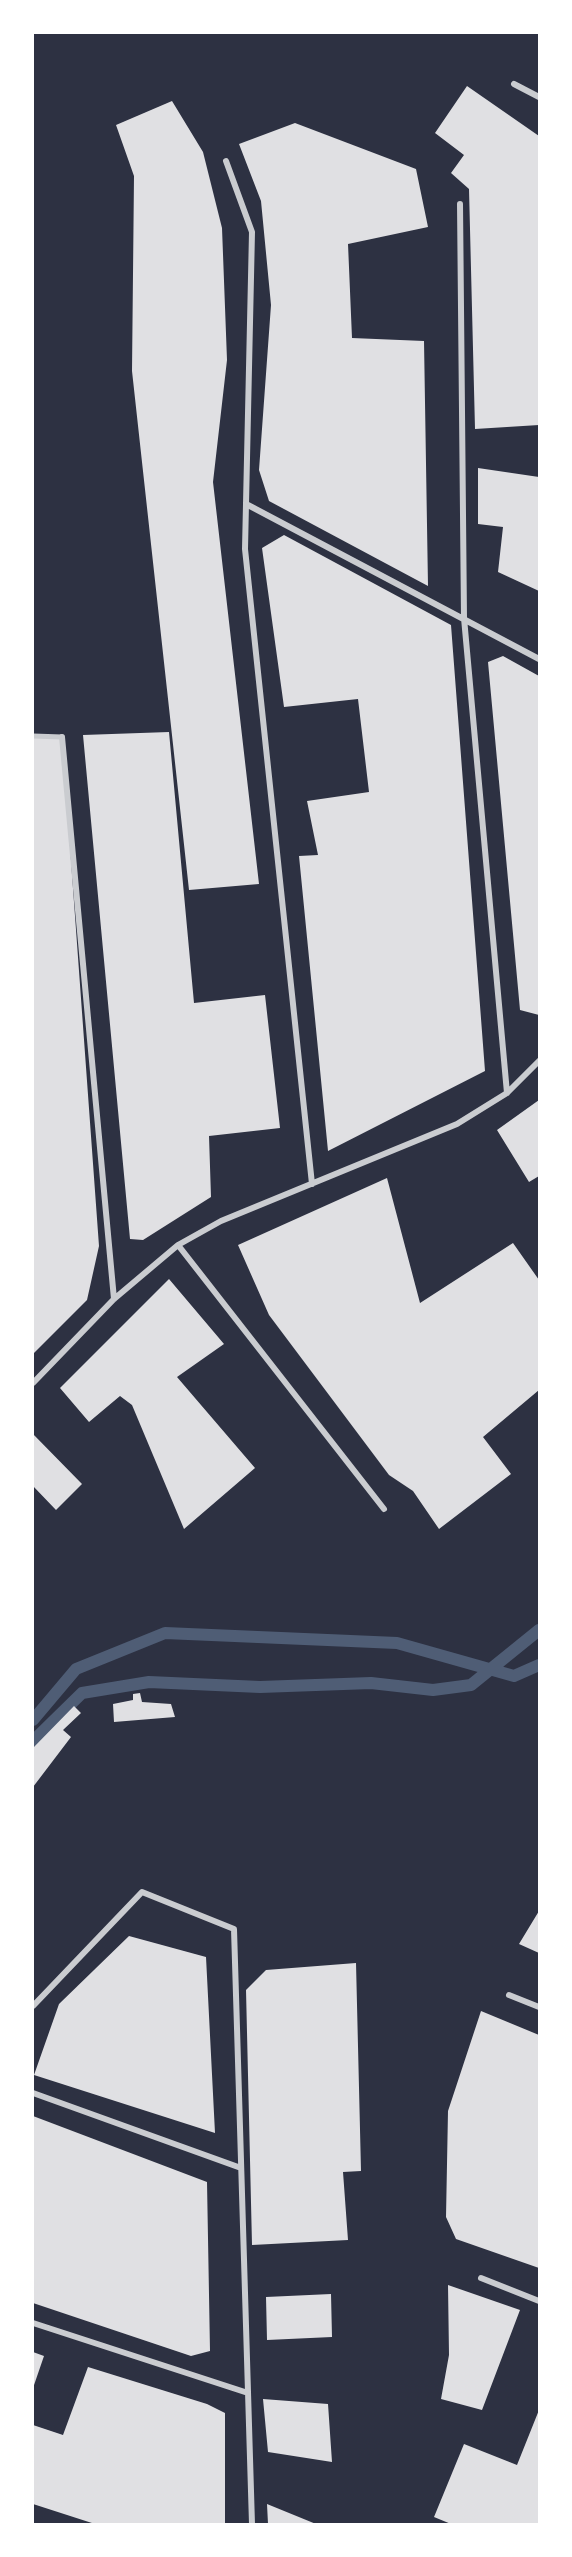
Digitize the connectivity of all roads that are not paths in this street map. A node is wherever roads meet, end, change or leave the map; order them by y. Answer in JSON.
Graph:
{"nodes":[{"id":1,"x":514,"y":84,"type":"dead end"},
{"id":2,"x":539,"y":97,"type":"edge"},
{"id":3,"x":226,"y":161,"type":"dead end"},
{"id":4,"x":460,"y":204,"type":"dead end"},
{"id":5,"x":248,"y":505,"type":"junction"},
{"id":6,"x":464,"y":618,"type":"junction"},
{"id":7,"x":539,"y":659,"type":"edge"},
{"id":8,"x":33,"y":736,"type":"edge"},
{"id":9,"x":62,"y":737,"type":"joint"},
{"id":10,"x":539,"y":1061,"type":"edge"},
{"id":11,"x":507,"y":1093,"type":"junction"},
{"id":12,"x":312,"y":1184,"type":"junction"},
{"id":13,"x":178,"y":1245,"type":"junction"},
{"id":14,"x":114,"y":1299,"type":"junction"},
{"id":15,"x":33,"y":1383,"type":"edge"},
{"id":16,"x":384,"y":1509,"type":"dead end"},
{"id":17,"x":509,"y":1995,"type":"dead end"},
{"id":18,"x":33,"y":2006,"type":"edge"},
{"id":19,"x":539,"y":2007,"type":"edge"},
{"id":20,"x":33,"y":2093,"type":"edge"},
{"id":21,"x":241,"y":2168,"type":"junction"},
{"id":22,"x":481,"y":2278,"type":"dead end"},
{"id":23,"x":539,"y":2301,"type":"edge"},
{"id":24,"x":33,"y":2323,"type":"edge"},
{"id":25,"x":248,"y":2393,"type":"junction"},
{"id":26,"x":252,"y":2524,"type":"edge"}],
"edges":[{"from":1,"to":2,"type":"street"},
{"from":3,"to":5,"type":"street"},
{"from":4,"to":6,"type":"street"},
{"from":5,"to":6,"type":"street"},
{"from":5,"to":12,"type":"street"},
{"from":6,"to":7,"type":"street"},
{"from":6,"to":11,"type":"street"},
{"from":8,"to":9,"type":"street"},
{"from":9,"to":14,"type":"street"},
{"from":10,"to":11,"type":"street"},
{"from":11,"to":12,"type":"street"},
{"from":12,"to":13,"type":"street"},
{"from":13,"to":14,"type":"street"},
{"from":13,"to":16,"type":"street"},
{"from":14,"to":15,"type":"street"},
{"from":17,"to":19,"type":"street"},
{"from":18,"to":21,"type":"street"},
{"from":20,"to":21,"type":"street"},
{"from":21,"to":25,"type":"street"},
{"from":22,"to":23,"type":"street"},
{"from":24,"to":25,"type":"street"},
{"from":25,"to":26,"type":"street"}]}
